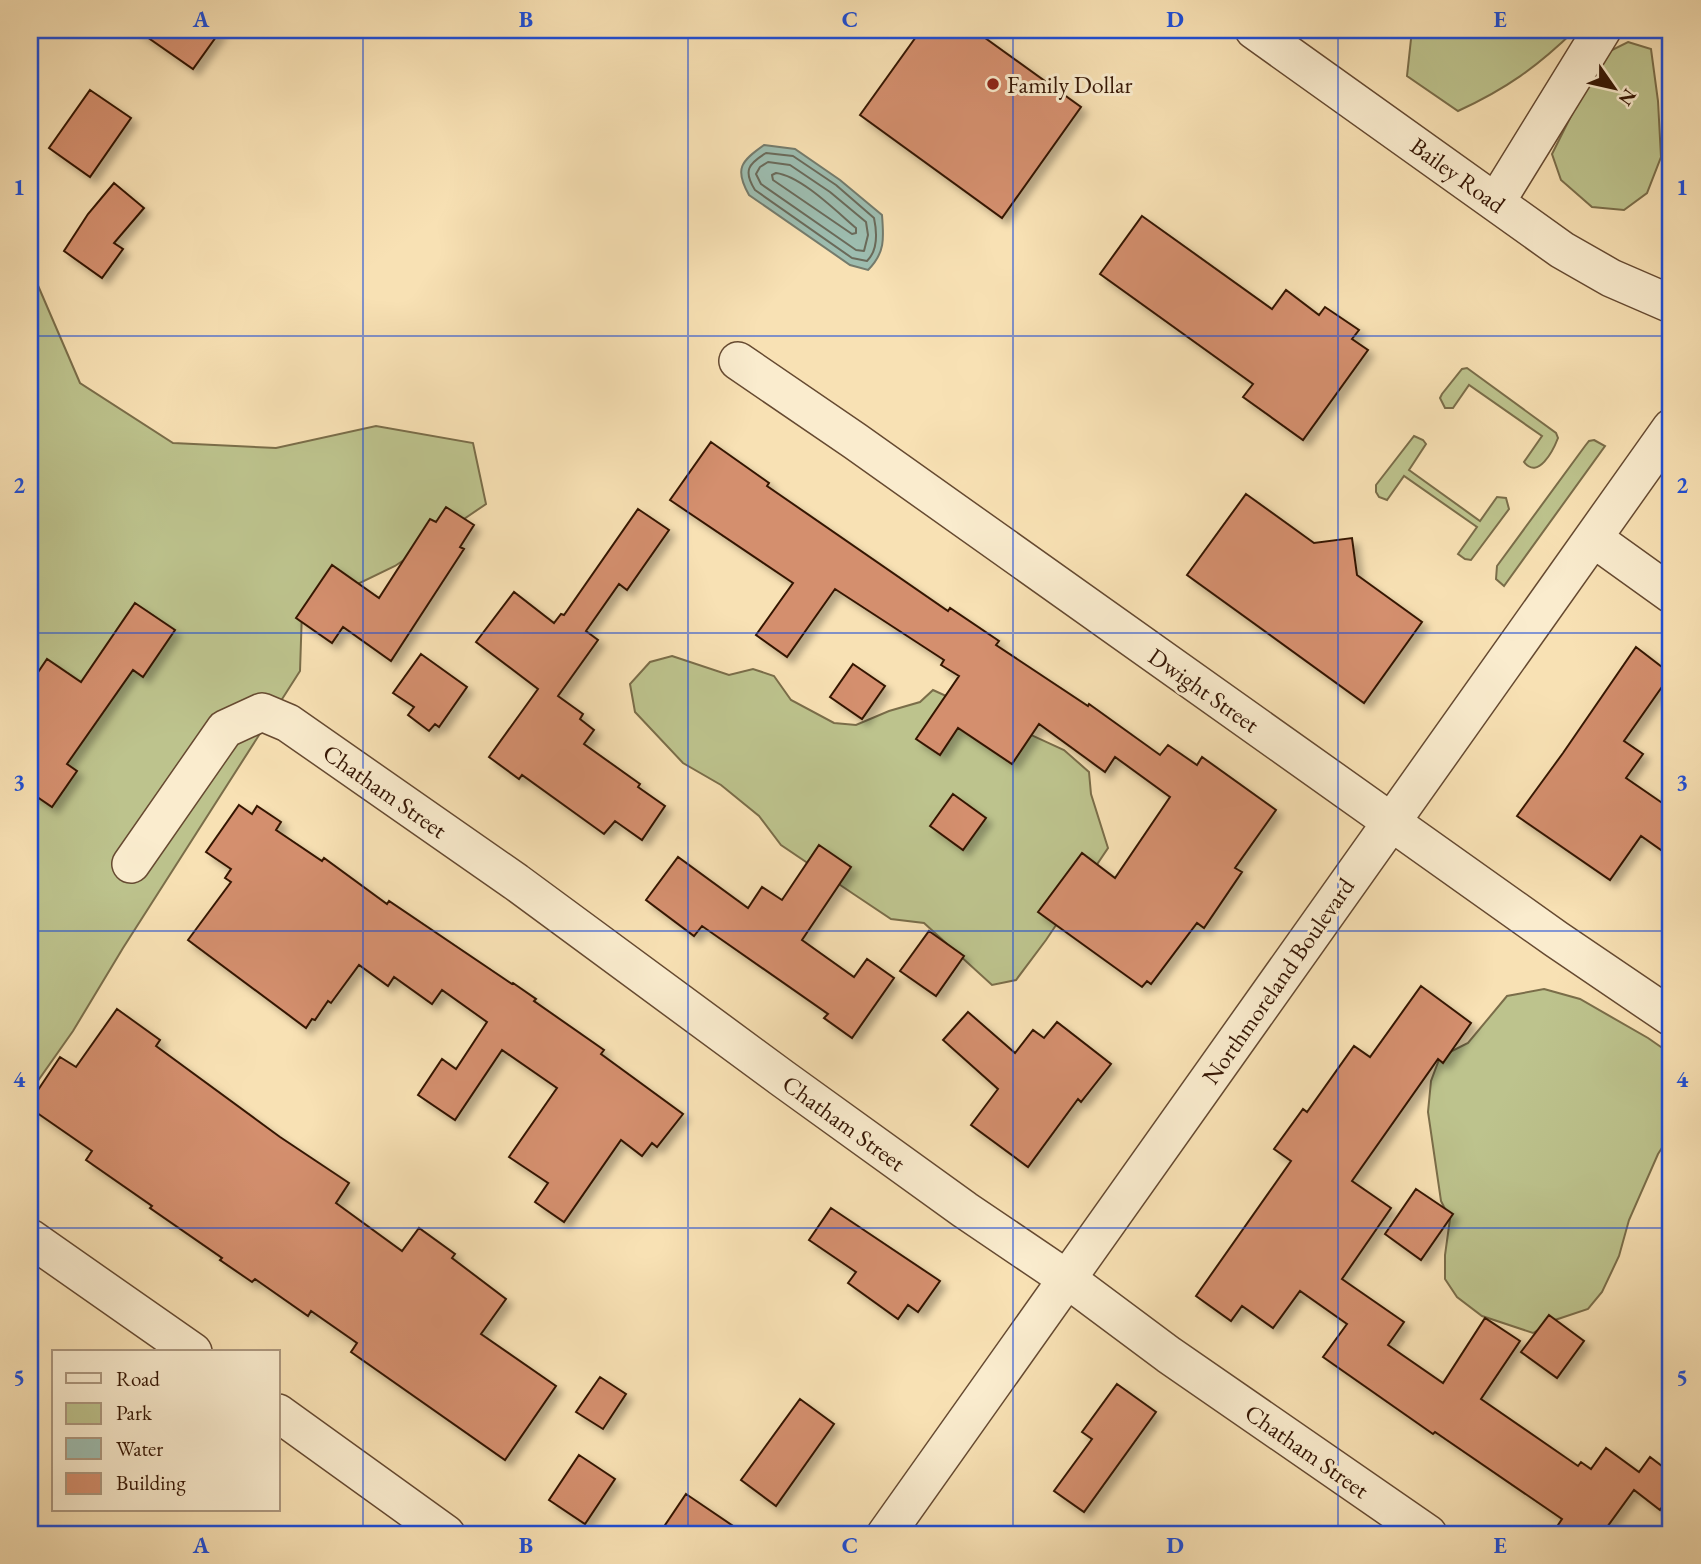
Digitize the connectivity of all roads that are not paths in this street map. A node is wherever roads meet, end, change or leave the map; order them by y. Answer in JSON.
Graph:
{"nodes":[{"id":1,"x":1254,"y":30,"type":"edge"},
{"id":2,"x":1602,"y":30,"type":"edge"},
{"id":3,"x":1496,"y":202,"type":"junction"},
{"id":4,"x":1671,"y":304,"type":"edge"},
{"id":5,"x":738,"y":361,"type":"dead end"},
{"id":6,"x":1671,"y":428,"type":"edge"},
{"id":7,"x":1593,"y":538,"type":"junction"},
{"id":8,"x":1671,"y":594,"type":"edge"},
{"id":9,"x":1392,"y":821,"type":"junction"},
{"id":10,"x":131,"y":864,"type":"dead end"},
{"id":11,"x":1671,"y":1017,"type":"edge"},
{"id":12,"x":30,"y":1238,"type":"edge"},
{"id":13,"x":1067,"y":1279,"type":"junction"},
{"id":14,"x":189,"y":1350,"type":"edge"},
{"id":15,"x":280,"y":1414,"type":"edge"},
{"id":16,"x":446,"y":1534,"type":"edge"},
{"id":17,"x":886,"y":1534,"type":"edge"},
{"id":18,"x":1428,"y":1534,"type":"edge"}],
"edges":[{"from":1,"to":3,"type":"street","name":"Bailey Road"},
{"from":2,"to":3,"type":"street"},
{"from":3,"to":4,"type":"street","name":"Bailey Road"},
{"from":5,"to":9,"type":"street","name":"Dwight Street"},
{"from":6,"to":7,"type":"street","name":"Northmoreland Boulevard"},
{"from":7,"to":8,"type":"street"},
{"from":7,"to":9,"type":"street","name":"Northmoreland Boulevard"},
{"from":9,"to":11,"type":"street","name":"Dwight Street"},
{"from":9,"to":13,"type":"street","name":"Northmoreland Boulevard"},
{"from":10,"to":13,"type":"street","name":"Chatham Street"},
{"from":12,"to":14,"type":"street"},
{"from":13,"to":17,"type":"street","name":"Northmoreland Boulevard"},
{"from":13,"to":18,"type":"street","name":"Chatham Street"},
{"from":15,"to":16,"type":"street"}]}
